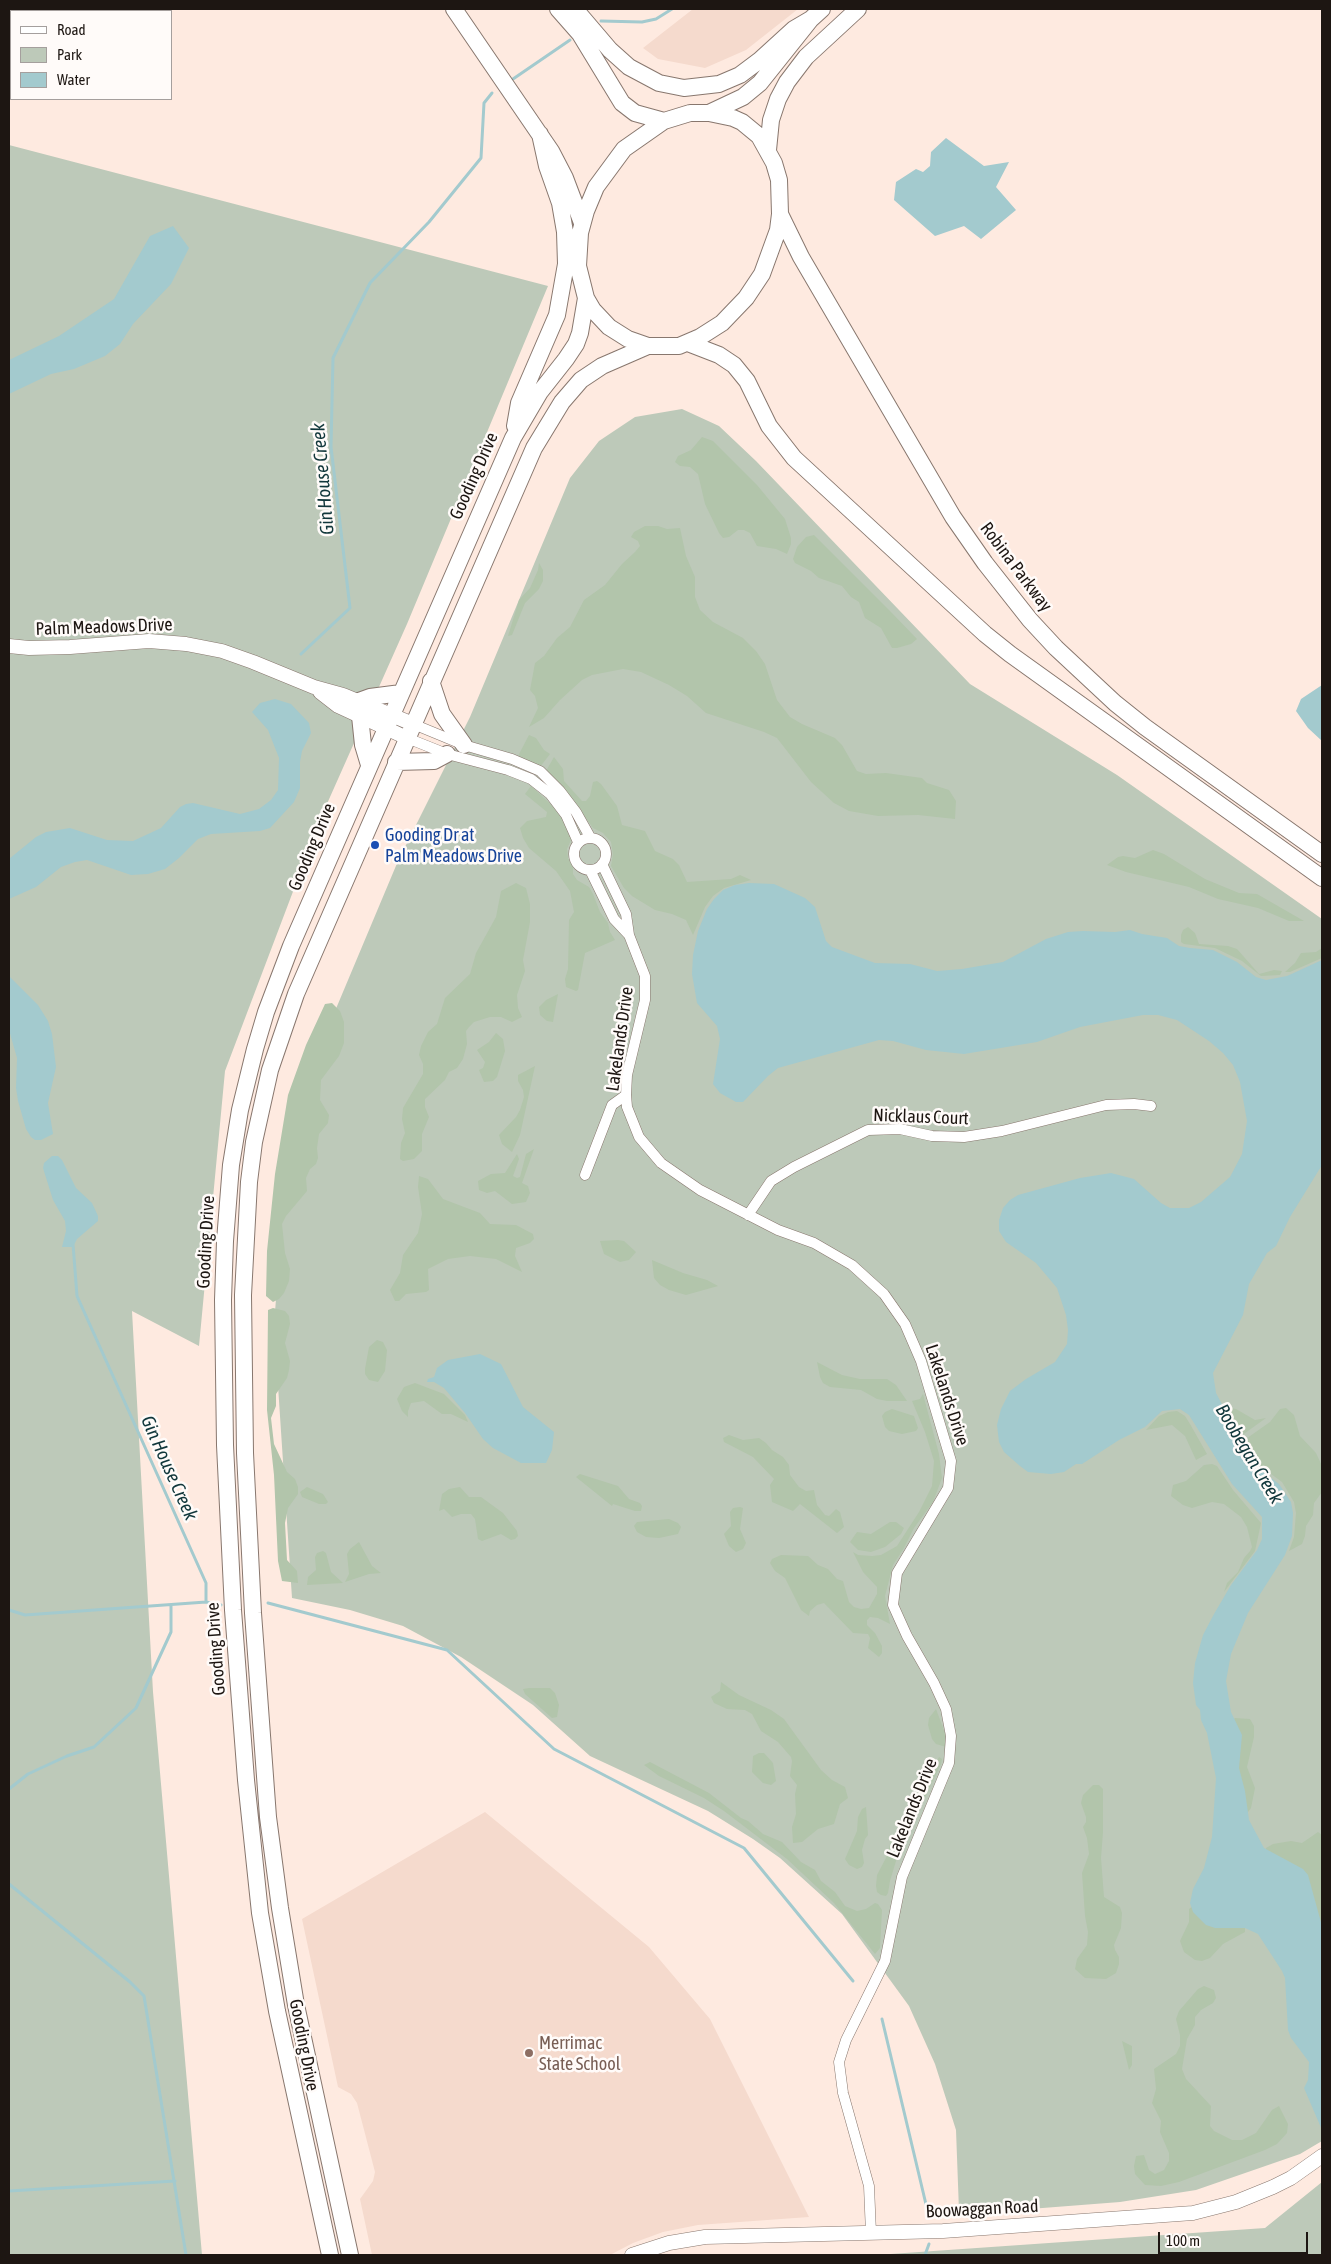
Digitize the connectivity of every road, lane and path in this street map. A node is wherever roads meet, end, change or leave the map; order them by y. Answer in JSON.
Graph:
{"nodes":[{"id":1,"x":454,"y":9,"type":"edge"},
{"id":2,"x":558,"y":9,"type":"edge"},
{"id":3,"x":575,"y":9,"type":"edge"},
{"id":4,"x":858,"y":9,"type":"edge"},
{"id":5,"x":817,"y":14,"type":"edge"},
{"id":6,"x":710,"y":112,"type":"junction"},
{"id":7,"x":664,"y":121,"type":"junction"},
{"id":8,"x":540,"y":134,"type":"junction"},
{"id":9,"x":768,"y":150,"type":"junction"},
{"id":10,"x":780,"y":214,"type":"junction"},
{"id":11,"x":582,"y":223,"type":"junction"},
{"id":12,"x":586,"y":298,"type":"junction"},
{"id":13,"x":688,"y":343,"type":"junction"},
{"id":14,"x":648,"y":346,"type":"junction"},
{"id":15,"x":513,"y":438,"type":"junction"},
{"id":16,"x":9,"y":646,"type":"edge"},
{"id":17,"x":431,"y":681,"type":"junction"},
{"id":18,"x":401,"y":693,"type":"junction"},
{"id":19,"x":359,"y":709,"type":"junction"},
{"id":20,"x":388,"y":721,"type":"junction"},
{"id":21,"x":410,"y":731,"type":"junction"},
{"id":22,"x":464,"y":745,"type":"junction"},
{"id":23,"x":447,"y":754,"type":"junction"},
{"id":24,"x":396,"y":762,"type":"junction"},
{"id":25,"x":368,"y":765,"type":"junction"},
{"id":26,"x":590,"y":837,"type":"junction"},
{"id":27,"x":578,"y":842,"type":"junction"},
{"id":28,"x":1322,"y":854,"type":"edge"},
{"id":29,"x":602,"y":864,"type":"junction"},
{"id":30,"x":590,"y":870,"type":"junction"},
{"id":31,"x":1322,"y":878,"type":"edge"},
{"id":32,"x":629,"y":934,"type":"junction"},
{"id":33,"x":626,"y":1094,"type":"junction"},
{"id":34,"x":1151,"y":1106,"type":"dead end"},
{"id":35,"x":585,"y":1176,"type":"dead end"},
{"id":36,"x":748,"y":1215,"type":"junction"},
{"id":37,"x":1322,"y":2156,"type":"edge"},
{"id":38,"x":871,"y":2233,"type":"junction"},
{"id":39,"x":330,"y":2255,"type":"edge"},
{"id":40,"x":350,"y":2255,"type":"edge"},
{"id":41,"x":632,"y":2255,"type":"edge"}],
"edges":[{"from":1,"to":8,"type":"main road"},
{"from":2,"to":7,"type":"main road"},
{"from":3,"to":5,"type":"main road"},
{"from":4,"to":9,"type":"main road"},
{"from":5,"to":6,"type":"main road"},
{"from":6,"to":7,"type":"main road"},
{"from":6,"to":9,"type":"main road"},
{"from":7,"to":11,"type":"main road"},
{"from":8,"to":11,"type":"main road"},
{"from":8,"to":15,"type":"main road"},
{"from":9,"to":10,"type":"main road"},
{"from":10,"to":13,"type":"main road"},
{"from":10,"to":28,"type":"main road","name":"Robina Parkway"},
{"from":11,"to":12,"type":"main road"},
{"from":12,"to":14,"type":"main road"},
{"from":12,"to":15,"type":"main road","name":"Gooding Drive"},
{"from":13,"to":14,"type":"main road"},
{"from":13,"to":31,"type":"main road"},
{"from":14,"to":17,"type":"main road","name":"Gooding Drive"},
{"from":15,"to":18,"type":"main road","name":"Gooding Drive"},
{"from":16,"to":19,"type":"main road","name":"Palm Meadows Drive"},
{"from":17,"to":21,"type":"main road","name":"Gooding Drive"},
{"from":17,"to":22,"type":"main road"},
{"from":18,"to":19,"type":"main road"},
{"from":18,"to":20,"type":"main road","name":"Gooding Drive"},
{"from":19,"to":20,"type":"main road","name":"Palm Meadows Drive"},
{"from":19,"to":25,"type":"main road"},
{"from":20,"to":21,"type":"main road","name":"Palm Meadows Drive"},
{"from":20,"to":25,"type":"main road","name":"Gooding Drive"},
{"from":21,"to":22,"type":"street"},
{"from":21,"to":23,"type":"street"},
{"from":21,"to":24,"type":"main road","name":"Gooding Drive"},
{"from":22,"to":26,"type":"street"},
{"from":23,"to":24,"type":"main road"},
{"from":23,"to":27,"type":"street"},
{"from":24,"to":40,"type":"main road","name":"Gooding Drive"},
{"from":25,"to":39,"type":"main road","name":"Gooding Drive"},
{"from":26,"to":27,"type":"street"},
{"from":26,"to":29,"type":"street"},
{"from":27,"to":30,"type":"street"},
{"from":29,"to":30,"type":"street"},
{"from":29,"to":32,"type":"street"},
{"from":30,"to":32,"type":"street"},
{"from":32,"to":33,"type":"street","name":"Lakelands Drive"},
{"from":33,"to":35,"type":"street"},
{"from":33,"to":36,"type":"street","name":"Lakelands Drive"},
{"from":34,"to":36,"type":"street","name":"Nicklaus Court"},
{"from":36,"to":38,"type":"street","name":"Lakelands Drive"},
{"from":37,"to":38,"type":"main road","name":"Boowaggan Road"},
{"from":38,"to":41,"type":"main road","name":"Boowaggan Road"}]}
